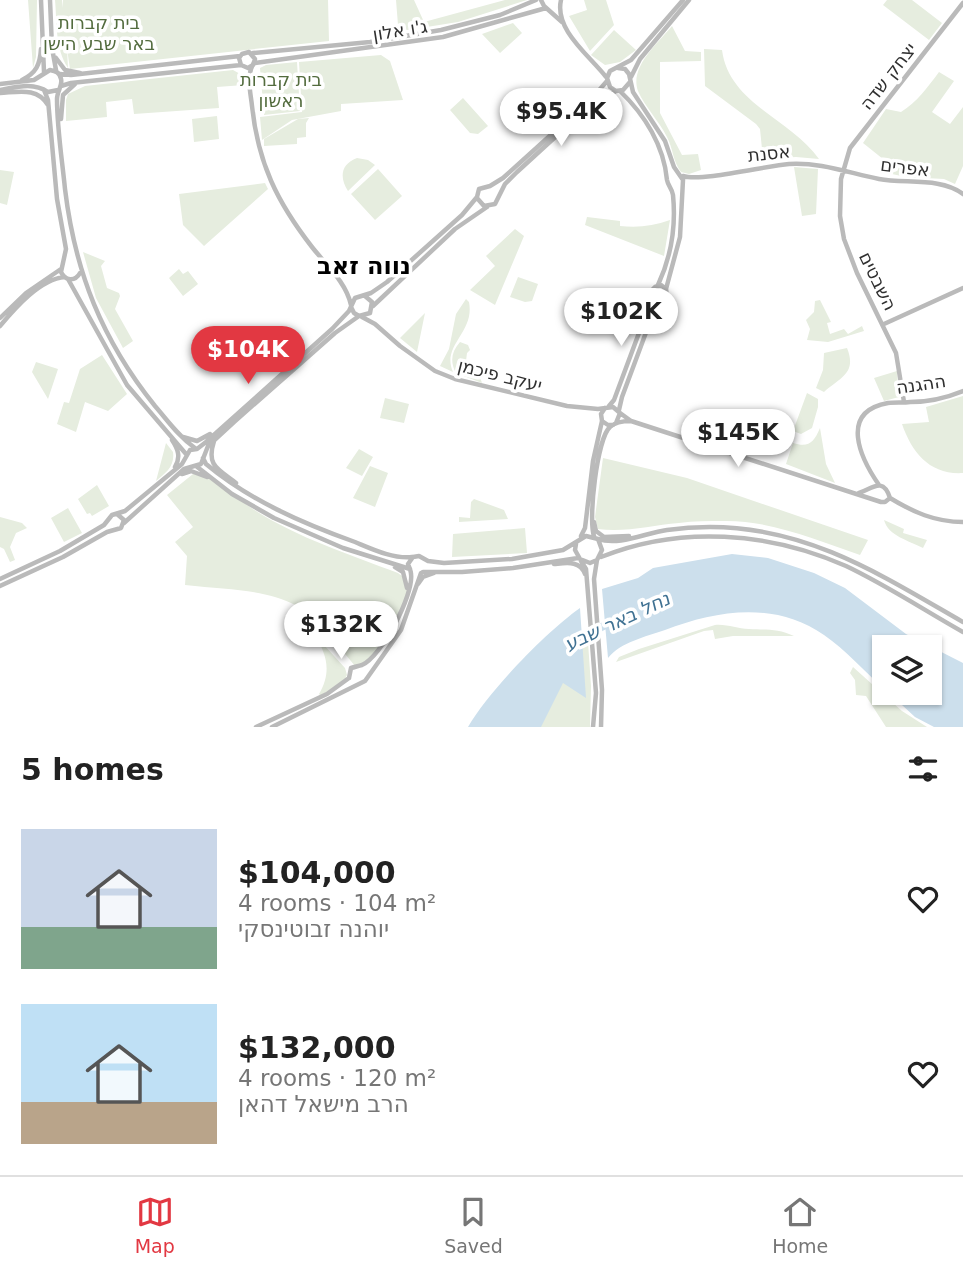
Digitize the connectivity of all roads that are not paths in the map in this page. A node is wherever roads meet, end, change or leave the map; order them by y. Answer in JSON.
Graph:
{"nodes":[{"id":1,"x":41,"y":0,"type":"edge"},
{"id":2,"x":50,"y":0,"type":"edge"},
{"id":3,"x":536,"y":0,"type":"edge"},
{"id":4,"x":541,"y":0,"type":"edge"},
{"id":5,"x":683,"y":0,"type":"edge"},
{"id":6,"x":689,"y":0,"type":"edge"},
{"id":7,"x":562,"y":2,"type":"edge"},
{"id":8,"x":963,"y":4,"type":"edge"},
{"id":9,"x":548,"y":9,"type":"junction"},
{"id":10,"x":565,"y":25,"type":"junction"},
{"id":11,"x":43,"y":37,"type":"junction"},
{"id":12,"x":51,"y":43,"type":"junction"},
{"id":13,"x":252,"y":53,"type":"junction"},
{"id":14,"x":240,"y":56,"type":"junction"},
{"id":15,"x":594,"y":62,"type":"junction"},
{"id":16,"x":254,"y":64,"type":"junction"},
{"id":17,"x":242,"y":66,"type":"junction"},
{"id":18,"x":616,"y":68,"type":"junction"},
{"id":19,"x":58,"y":73,"type":"junction"},
{"id":20,"x":42,"y":74,"type":"junction"},
{"id":21,"x":87,"y":74,"type":"junction"},
{"id":22,"x":607,"y":79,"type":"junction"},
{"id":23,"x":630,"y":80,"type":"junction"},
{"id":24,"x":82,"y":81,"type":"junction"},
{"id":25,"x":19,"y":82,"type":"junction"},
{"id":26,"x":0,"y":84,"type":"edge"},
{"id":27,"x":250,"y":87,"type":"junction"},
{"id":28,"x":60,"y":88,"type":"junction"},
{"id":29,"x":43,"y":89,"type":"junction"},
{"id":30,"x":0,"y":91,"type":"edge"},
{"id":31,"x":618,"y":91,"type":"junction"},
{"id":32,"x":49,"y":106,"type":"junction"},
{"id":33,"x":61,"y":148,"type":"junction"},
{"id":34,"x":843,"y":170,"type":"junction"},
{"id":35,"x":680,"y":175,"type":"junction"},
{"id":36,"x":668,"y":178,"type":"junction"},
{"id":37,"x":698,"y":178,"type":"junction"},
{"id":38,"x":682,"y":185,"type":"junction"},
{"id":39,"x":490,"y":186,"type":"junction"},
{"id":40,"x":672,"y":188,"type":"junction"},
{"id":41,"x":963,"y":194,"type":"edge"},
{"id":42,"x":477,"y":197,"type":"junction"},
{"id":43,"x":498,"y":198,"type":"junction"},
{"id":44,"x":487,"y":206,"type":"junction"},
{"id":45,"x":64,"y":262,"type":"junction"},
{"id":46,"x":79,"y":263,"type":"junction"},
{"id":47,"x":61,"y":268,"type":"junction"},
{"id":48,"x":81,"y":272,"type":"junction"},
{"id":49,"x":66,"y":278,"type":"junction"},
{"id":50,"x":339,"y":281,"type":"junction"},
{"id":51,"x":658,"y":285,"type":"junction"},
{"id":52,"x":963,"y":288,"type":"edge"},
{"id":53,"x":666,"y":289,"type":"junction"},
{"id":54,"x":362,"y":295,"type":"junction"},
{"id":55,"x":652,"y":298,"type":"junction"},
{"id":56,"x":661,"y":302,"type":"junction"},
{"id":57,"x":351,"y":306,"type":"junction"},
{"id":58,"x":373,"y":307,"type":"junction"},
{"id":59,"x":360,"y":317,"type":"junction"},
{"id":60,"x":0,"y":318,"type":"edge"},
{"id":61,"x":884,"y":324,"type":"junction"},
{"id":62,"x":0,"y":326,"type":"edge"},
{"id":63,"x":382,"y":330,"type":"junction"},
{"id":64,"x":963,"y":391,"type":"edge"},
{"id":65,"x":904,"y":402,"type":"junction"},
{"id":66,"x":607,"y":407,"type":"junction"},
{"id":67,"x":583,"y":408,"type":"junction"},
{"id":68,"x":619,"y":412,"type":"junction"},
{"id":69,"x":602,"y":420,"type":"junction"},
{"id":70,"x":631,"y":421,"type":"junction"},
{"id":71,"x":615,"y":424,"type":"junction"},
{"id":72,"x":222,"y":426,"type":"junction"},
{"id":73,"x":163,"y":428,"type":"junction"},
{"id":74,"x":177,"y":433,"type":"junction"},
{"id":75,"x":214,"y":441,"type":"junction"},
{"id":76,"x":196,"y":448,"type":"junction"},
{"id":77,"x":186,"y":456,"type":"junction"},
{"id":78,"x":203,"y":457,"type":"junction"},
{"id":79,"x":194,"y":466,"type":"junction"},
{"id":80,"x":171,"y":474,"type":"junction"},
{"id":81,"x":870,"y":474,"type":"junction"},
{"id":82,"x":214,"y":480,"type":"junction"},
{"id":83,"x":167,"y":484,"type":"junction"},
{"id":84,"x":879,"y":485,"type":"junction"},
{"id":85,"x":870,"y":488,"type":"junction"},
{"id":86,"x":853,"y":493,"type":"junction"},
{"id":87,"x":250,"y":495,"type":"junction"},
{"id":88,"x":873,"y":498,"type":"junction"},
{"id":89,"x":890,"y":498,"type":"junction"},
{"id":90,"x":116,"y":514,"type":"junction"},
{"id":91,"x":592,"y":515,"type":"junction"},
{"id":92,"x":109,"y":519,"type":"junction"},
{"id":93,"x":963,"y":522,"type":"edge"},
{"id":94,"x":124,"y":523,"type":"junction"},
{"id":95,"x":114,"y":529,"type":"junction"},
{"id":96,"x":647,"y":534,"type":"junction"},
{"id":97,"x":596,"y":538,"type":"junction"},
{"id":98,"x":578,"y":541,"type":"junction"},
{"id":99,"x":413,"y":557,"type":"junction"},
{"id":100,"x":599,"y":558,"type":"junction"},
{"id":101,"x":424,"y":559,"type":"junction"},
{"id":102,"x":580,"y":559,"type":"junction"},
{"id":103,"x":391,"y":564,"type":"junction"},
{"id":104,"x":532,"y":565,"type":"junction"},
{"id":105,"x":410,"y":570,"type":"junction"},
{"id":106,"x":422,"y":572,"type":"junction"},
{"id":107,"x":438,"y":572,"type":"junction"},
{"id":108,"x":0,"y":579,"type":"edge"},
{"id":109,"x":587,"y":584,"type":"junction"},
{"id":110,"x":0,"y":586,"type":"edge"},
{"id":111,"x":407,"y":592,"type":"junction"},
{"id":112,"x":414,"y":595,"type":"junction"},
{"id":113,"x":963,"y":622,"type":"edge"},
{"id":114,"x":963,"y":632,"type":"edge"},
{"id":115,"x":360,"y":666,"type":"junction"},
{"id":116,"x":366,"y":677,"type":"junction"},
{"id":117,"x":349,"y":678,"type":"junction"},
{"id":118,"x":356,"y":685,"type":"junction"},
{"id":119,"x":256,"y":727,"type":"edge"},
{"id":120,"x":272,"y":727,"type":"edge"},
{"id":121,"x":593,"y":727,"type":"edge"},
{"id":122,"x":601,"y":727,"type":"edge"}],
"edges":[{"from":1,"to":11,"type":"street"},
{"from":2,"to":12,"type":"street"},
{"from":3,"to":13,"type":"street","name":"ג'ו אלון"},
{"from":4,"to":9,"type":"street"},
{"from":5,"to":18,"type":"street"},
{"from":6,"to":23,"type":"street"},
{"from":7,"to":9,"type":"street","name":"ג'ו אלון"},
{"from":7,"to":10,"type":"street"},
{"from":8,"to":34,"type":"street","name":"יצחק שדה"},
{"from":9,"to":10,"type":"street"},
{"from":9,"to":16,"type":"street","name":"ג'ו אלון"},
{"from":10,"to":15,"type":"street"},
{"from":11,"to":20,"type":"street"},
{"from":11,"to":25,"type":"street"},
{"from":12,"to":19,"type":"street"},
{"from":12,"to":21,"type":"street"},
{"from":13,"to":14,"type":"street"},
{"from":13,"to":16,"type":"street"},
{"from":14,"to":17,"type":"street"},
{"from":14,"to":21,"type":"street"},
{"from":15,"to":18,"type":"street"},
{"from":15,"to":22,"type":"street"},
{"from":16,"to":17,"type":"street"},
{"from":16,"to":27,"type":"street"},
{"from":17,"to":24,"type":"street"},
{"from":17,"to":27,"type":"street"},
{"from":18,"to":22,"type":"street"},
{"from":18,"to":23,"type":"street"},
{"from":19,"to":20,"type":"street"},
{"from":19,"to":21,"type":"street"},
{"from":19,"to":28,"type":"street"},
{"from":20,"to":25,"type":"street"},
{"from":20,"to":29,"type":"street"},
{"from":22,"to":31,"type":"street"},
{"from":22,"to":39,"type":"street"},
{"from":23,"to":31,"type":"street"},
{"from":23,"to":35,"type":"street"},
{"from":24,"to":28,"type":"street"},
{"from":24,"to":33,"type":"street"},
{"from":25,"to":26,"type":"street"},
{"from":27,"to":50,"type":"street"},
{"from":28,"to":29,"type":"street"},
{"from":28,"to":33,"type":"street"},
{"from":29,"to":30,"type":"street"},
{"from":29,"to":32,"type":"street"},
{"from":30,"to":32,"type":"street"},
{"from":31,"to":36,"type":"street"},
{"from":31,"to":43,"type":"street"},
{"from":32,"to":45,"type":"street"},
{"from":33,"to":46,"type":"street"},
{"from":34,"to":37,"type":"street","name":"אסנת"},
{"from":34,"to":41,"type":"street","name":"אפרים"},
{"from":34,"to":61,"type":"street","name":"השבטים"},
{"from":35,"to":36,"type":"street"},
{"from":35,"to":37,"type":"street","name":"אסנת"},
{"from":35,"to":38,"type":"street"},
{"from":36,"to":40,"type":"street"},
{"from":37,"to":38,"type":"street","name":"אסנת"},
{"from":38,"to":40,"type":"street"},
{"from":38,"to":53,"type":"street"},
{"from":39,"to":42,"type":"street"},
{"from":39,"to":43,"type":"street"},
{"from":40,"to":51,"type":"street"},
{"from":42,"to":44,"type":"street"},
{"from":42,"to":54,"type":"street"},
{"from":43,"to":44,"type":"street"},
{"from":44,"to":58,"type":"street"},
{"from":45,"to":46,"type":"street"},
{"from":45,"to":47,"type":"street"},
{"from":46,"to":48,"type":"street"},
{"from":47,"to":49,"type":"street"},
{"from":47,"to":60,"type":"street"},
{"from":48,"to":49,"type":"street"},
{"from":48,"to":74,"type":"street"},
{"from":49,"to":62,"type":"street"},
{"from":49,"to":73,"type":"street"},
{"from":50,"to":54,"type":"street"},
{"from":50,"to":57,"type":"street"},
{"from":51,"to":53,"type":"street"},
{"from":51,"to":55,"type":"street"},
{"from":52,"to":61,"type":"street"},
{"from":53,"to":56,"type":"street"},
{"from":54,"to":57,"type":"street"},
{"from":54,"to":58,"type":"street"},
{"from":55,"to":56,"type":"street"},
{"from":55,"to":66,"type":"street"},
{"from":56,"to":68,"type":"street"},
{"from":57,"to":59,"type":"street"},
{"from":57,"to":72,"type":"street"},
{"from":58,"to":59,"type":"street"},
{"from":58,"to":63,"type":"street","name":"יעקב פיכמן"},
{"from":59,"to":63,"type":"street","name":"יעקב פיכמן"},
{"from":59,"to":75,"type":"street"},
{"from":61,"to":65,"type":"street","name":"השבטים"},
{"from":63,"to":67,"type":"street","name":"יעקב פיכמן"},
{"from":64,"to":65,"type":"street","name":"ההגנה"},
{"from":65,"to":81,"type":"street","name":"ההגנה"},
{"from":66,"to":67,"type":"street","name":"יעקב פיכמן"},
{"from":66,"to":68,"type":"street"},
{"from":66,"to":69,"type":"street"},
{"from":67,"to":69,"type":"street","name":"יעקב פיכמן"},
{"from":68,"to":70,"type":"street"},
{"from":68,"to":71,"type":"street"},
{"from":69,"to":71,"type":"street"},
{"from":69,"to":98,"type":"street"},
{"from":70,"to":71,"type":"street"},
{"from":70,"to":86,"type":"street"},
{"from":71,"to":91,"type":"street"},
{"from":72,"to":74,"type":"street"},
{"from":72,"to":76,"type":"street"},
{"from":73,"to":77,"type":"street"},
{"from":73,"to":80,"type":"street"},
{"from":74,"to":76,"type":"street"},
{"from":75,"to":78,"type":"street"},
{"from":75,"to":87,"type":"street"},
{"from":76,"to":77,"type":"street"},
{"from":76,"to":78,"type":"street"},
{"from":77,"to":79,"type":"street"},
{"from":77,"to":80,"type":"street"},
{"from":78,"to":79,"type":"street"},
{"from":78,"to":87,"type":"street"},
{"from":79,"to":82,"type":"street"},
{"from":79,"to":83,"type":"street"},
{"from":80,"to":90,"type":"street"},
{"from":81,"to":84,"type":"street","name":"ההגנה"},
{"from":81,"to":85,"type":"street","name":"ההגנה"},
{"from":82,"to":83,"type":"street"},
{"from":82,"to":103,"type":"street"},
{"from":83,"to":94,"type":"street"},
{"from":84,"to":85,"type":"street"},
{"from":84,"to":89,"type":"street","name":"ההגנה"},
{"from":85,"to":86,"type":"street"},
{"from":85,"to":88,"type":"street"},
{"from":86,"to":88,"type":"street"},
{"from":87,"to":99,"type":"street"},
{"from":88,"to":89,"type":"street"},
{"from":89,"to":93,"type":"street"},
{"from":90,"to":92,"type":"street"},
{"from":90,"to":94,"type":"street"},
{"from":91,"to":96,"type":"street"},
{"from":91,"to":97,"type":"street"},
{"from":92,"to":95,"type":"street"},
{"from":92,"to":108,"type":"street"},
{"from":94,"to":95,"type":"street"},
{"from":95,"to":110,"type":"street"},
{"from":96,"to":97,"type":"street"},
{"from":96,"to":113,"type":"street"},
{"from":97,"to":98,"type":"street"},
{"from":97,"to":100,"type":"street"},
{"from":98,"to":101,"type":"street"},
{"from":98,"to":102,"type":"street"},
{"from":99,"to":101,"type":"street"},
{"from":99,"to":105,"type":"street"},
{"from":100,"to":102,"type":"street"},
{"from":100,"to":114,"type":"street"},
{"from":100,"to":122,"type":"street"},
{"from":101,"to":106,"type":"street"},
{"from":102,"to":104,"type":"street"},
{"from":102,"to":109,"type":"street"},
{"from":103,"to":105,"type":"street"},
{"from":103,"to":111,"type":"street"},
{"from":104,"to":107,"type":"street"},
{"from":104,"to":109,"type":"street"},
{"from":105,"to":106,"type":"street"},
{"from":105,"to":111,"type":"street"},
{"from":106,"to":107,"type":"street"},
{"from":106,"to":112,"type":"street"},
{"from":107,"to":112,"type":"street"},
{"from":109,"to":121,"type":"street"},
{"from":111,"to":115,"type":"street"},
{"from":112,"to":116,"type":"street"},
{"from":115,"to":116,"type":"street"},
{"from":115,"to":117,"type":"street"},
{"from":116,"to":118,"type":"street"},
{"from":117,"to":118,"type":"street"},
{"from":117,"to":119,"type":"street"},
{"from":118,"to":120,"type":"street"}]}
